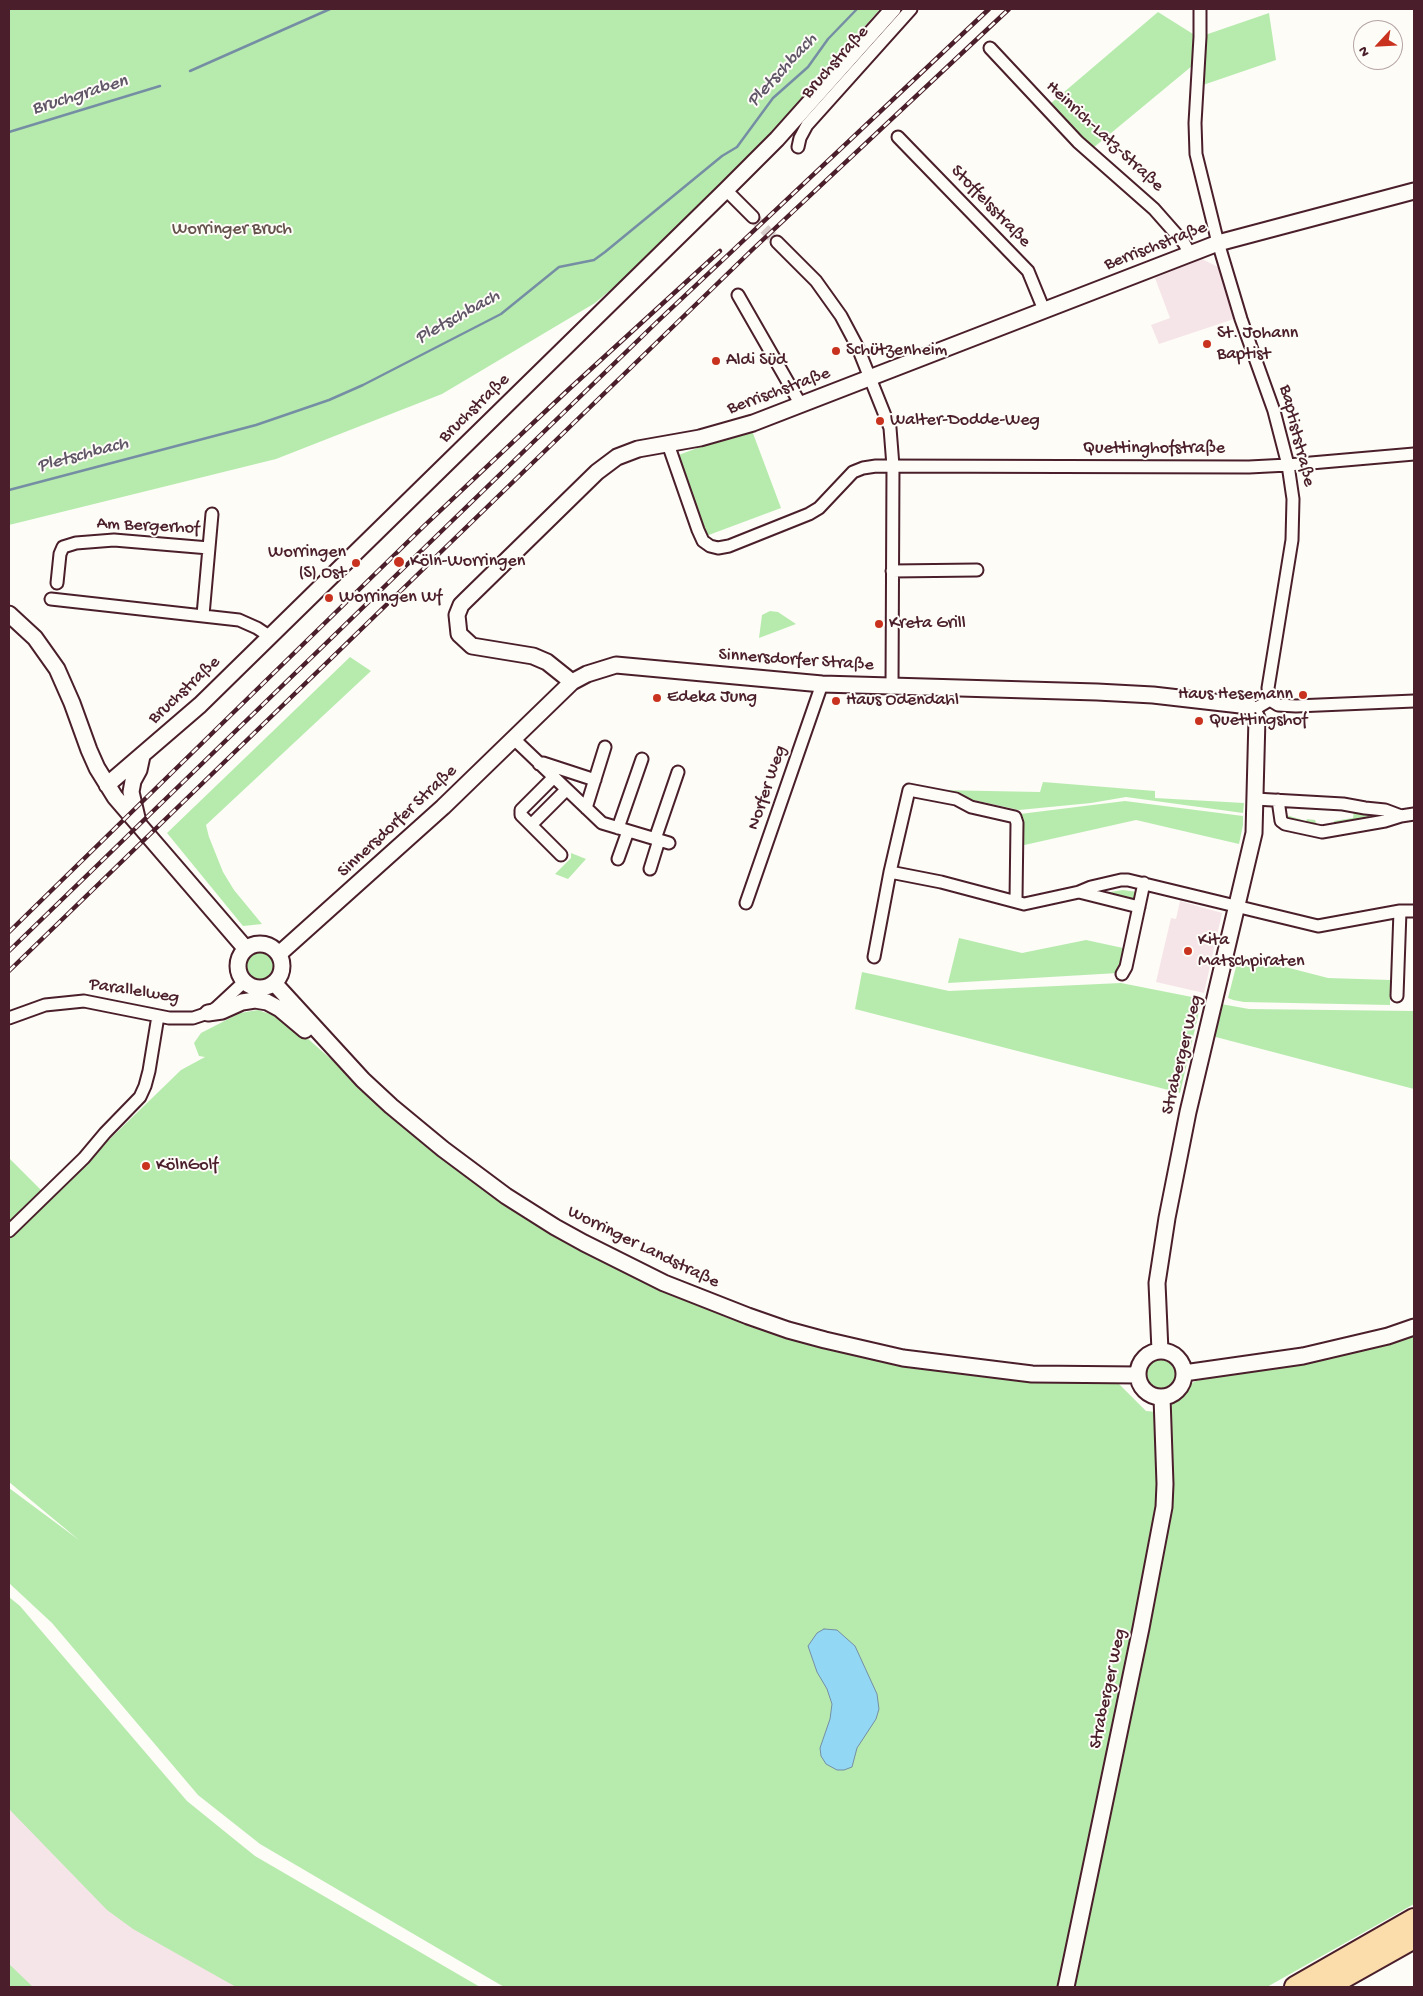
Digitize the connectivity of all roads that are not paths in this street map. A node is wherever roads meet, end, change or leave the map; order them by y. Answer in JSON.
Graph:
{"nodes":[{"id":1,"x":893,"y":9,"type":"edge"},
{"id":2,"x":911,"y":9,"type":"edge"},
{"id":3,"x":1200,"y":9,"type":"edge"},
{"id":4,"x":990,"y":48,"type":"dead end"},
{"id":5,"x":898,"y":137,"type":"dead end"},
{"id":6,"x":798,"y":148,"type":"dead end"},
{"id":7,"x":726,"y":190,"type":"junction"},
{"id":8,"x":1414,"y":191,"type":"edge"},
{"id":9,"x":752,"y":217,"type":"tunnel mouth"},
{"id":10,"x":777,"y":242,"type":"tunnel mouth"},
{"id":11,"x":1218,"y":243,"type":"junction"},
{"id":12,"x":1190,"y":254,"type":"junction"},
{"id":13,"x":738,"y":295,"type":"dead end"},
{"id":14,"x":1044,"y":310,"type":"junction"},
{"id":15,"x":870,"y":378,"type":"junction"},
{"id":16,"x":801,"y":405,"type":"junction"},
{"id":17,"x":668,"y":444,"type":"junction"},
{"id":18,"x":1414,"y":454,"type":"edge"},
{"id":19,"x":1288,"y":465,"type":"junction"},
{"id":20,"x":892,"y":466,"type":"junction"},
{"id":21,"x":212,"y":514,"type":"dead end"},
{"id":22,"x":209,"y":548,"type":"junction"},
{"id":23,"x":978,"y":570,"type":"dead end"},
{"id":24,"x":892,"y":571,"type":"junction"},
{"id":25,"x":57,"y":583,"type":"dead end"},
{"id":26,"x":51,"y":599,"type":"dead end"},
{"id":27,"x":9,"y":614,"type":"edge"},
{"id":28,"x":203,"y":615,"type":"junction"},
{"id":29,"x":269,"y":636,"type":"junction"},
{"id":30,"x":572,"y":682,"type":"junction"},
{"id":31,"x":822,"y":684,"type":"junction"},
{"id":32,"x":892,"y":687,"type":"junction"},
{"id":33,"x":1270,"y":700,"type":"junction"},
{"id":34,"x":1414,"y":700,"type":"edge"},
{"id":35,"x":1254,"y":710,"type":"junction"},
{"id":36,"x":514,"y":739,"type":"junction"},
{"id":37,"x":605,"y":747,"type":"dead end"},
{"id":38,"x":142,"y":756,"type":"junction"},
{"id":39,"x":642,"y":759,"type":"dead end"},
{"id":40,"x":539,"y":764,"type":"junction"},
{"id":41,"x":678,"y":772,"type":"dead end"},
{"id":42,"x":553,"y":778,"type":"junction"},
{"id":43,"x":595,"y":780,"type":"junction"},
{"id":44,"x":107,"y":785,"type":"junction"},
{"id":45,"x":566,"y":790,"type":"junction"},
{"id":46,"x":1255,"y":800,"type":"junction"},
{"id":47,"x":1278,"y":800,"type":"junction"},
{"id":48,"x":586,"y":808,"type":"junction"},
{"id":49,"x":1414,"y":814,"type":"edge"},
{"id":50,"x":1401,"y":816,"type":"junction"},
{"id":51,"x":531,"y":825,"type":"junction"},
{"id":52,"x":139,"y":827,"type":"junction"},
{"id":53,"x":623,"y":829,"type":"junction"},
{"id":54,"x":661,"y":841,"type":"junction"},
{"id":55,"x":561,"y":855,"type":"dead end"},
{"id":56,"x":618,"y":858,"type":"dead end"},
{"id":57,"x":650,"y":869,"type":"dead end"},
{"id":58,"x":890,"y":872,"type":"junction"},
{"id":59,"x":1144,"y":883,"type":"junction"},
{"id":60,"x":1080,"y":892,"type":"junction"},
{"id":61,"x":1016,"y":900,"type":"junction"},
{"id":62,"x":746,"y":903,"type":"dead end"},
{"id":63,"x":1236,"y":906,"type":"junction"},
{"id":64,"x":1139,"y":907,"type":"junction"},
{"id":65,"x":1400,"y":911,"type":"junction"},
{"id":66,"x":1414,"y":911,"type":"edge"},
{"id":67,"x":246,"y":949,"type":"junction"},
{"id":68,"x":279,"y":954,"type":"junction"},
{"id":69,"x":874,"y":957,"type":"dead end"},
{"id":70,"x":1122,"y":974,"type":"dead end"},
{"id":71,"x":244,"y":982,"type":"junction"},
{"id":72,"x":275,"y":984,"type":"junction"},
{"id":73,"x":1397,"y":996,"type":"dead end"},
{"id":74,"x":208,"y":1013,"type":"junction"},
{"id":75,"x":158,"y":1016,"type":"junction"},
{"id":76,"x":9,"y":1018,"type":"edge"},
{"id":77,"x":340,"y":1056,"type":"junction"},
{"id":78,"x":9,"y":1231,"type":"edge"},
{"id":79,"x":1414,"y":1327,"type":"edge"},
{"id":80,"x":1160,"y":1351,"type":"junction"},
{"id":81,"x":1184,"y":1373,"type":"junction"},
{"id":82,"x":1138,"y":1375,"type":"junction"},
{"id":83,"x":1162,"y":1397,"type":"junction"},
{"id":84,"x":1414,"y":1919,"type":"edge"},
{"id":85,"x":1414,"y":1938,"type":"edge"},
{"id":86,"x":1066,"y":1987,"type":"edge"},
{"id":87,"x":1295,"y":1987,"type":"edge"},
{"id":88,"x":1327,"y":1987,"type":"edge"}],
"edges":[{"from":1,"to":7,"type":"main road","name":"Bruchstraße"},
{"from":2,"to":6,"type":"street","name":"Bruchstraße"},
{"from":3,"to":11,"type":"street","name":"Baptiststraße"},
{"from":4,"to":12,"type":"street","name":"Heinrich-Latz-Straße"},
{"from":5,"to":14,"type":"street","name":"Stoffelsstraße"},
{"from":7,"to":9,"type":"street"},
{"from":7,"to":29,"type":"main road","name":"Bruchstraße"},
{"from":8,"to":11,"type":"main road","name":"Berrischstraße"},
{"from":10,"to":15,"type":"street"},
{"from":11,"to":12,"type":"main road","name":"Berrischstraße"},
{"from":11,"to":19,"type":"street","name":"Baptiststraße"},
{"from":12,"to":14,"type":"main road","name":"Berrischstraße"},
{"from":13,"to":16,"type":"street"},
{"from":14,"to":15,"type":"main road","name":"Berrischstraße"},
{"from":15,"to":16,"type":"main road","name":"Berrischstraße"},
{"from":15,"to":20,"type":"street"},
{"from":16,"to":17,"type":"main road","name":"Berrischstraße"},
{"from":17,"to":20,"type":"street","name":"Quettinghofstraße"},
{"from":17,"to":30,"type":"main road","name":"Berrischstraße"},
{"from":18,"to":19,"type":"street","name":"Quettinghofstraße"},
{"from":19,"to":20,"type":"street","name":"Quettinghofstraße"},
{"from":19,"to":33,"type":"street","name":"Baptiststraße"},
{"from":20,"to":24,"type":"street"},
{"from":21,"to":22,"type":"street","name":"Am Bergerhof"},
{"from":22,"to":25,"type":"street","name":"Am Bergerhof"},
{"from":22,"to":28,"type":"street","name":"Am Bergerhof"},
{"from":23,"to":24,"type":"street"},
{"from":24,"to":32,"type":"street"},
{"from":26,"to":28,"type":"street"},
{"from":27,"to":44,"type":"main road"},
{"from":28,"to":29,"type":"street"},
{"from":29,"to":38,"type":"main road","name":"Bruchstraße"},
{"from":30,"to":31,"type":"main road","name":"Sinnersdorfer Straße"},
{"from":30,"to":36,"type":"main road","name":"Sinnersdorfer Straße"},
{"from":31,"to":32,"type":"main road","name":"Sinnersdorfer Straße"},
{"from":31,"to":62,"type":"street","name":"Norfer Weg"},
{"from":32,"to":35,"type":"main road","name":"Sinnersdorfer Straße"},
{"from":33,"to":34,"type":"street"},
{"from":33,"to":35,"type":"street"},
{"from":35,"to":46,"type":"main road","name":"Straberger Weg"},
{"from":36,"to":40,"type":"street"},
{"from":36,"to":68,"type":"main road","name":"Sinnersdorfer Straße"},
{"from":37,"to":43,"type":"street"},
{"from":38,"to":44,"type":"main road","name":"Bruchstraße"},
{"from":38,"to":52,"type":"main road"},
{"from":39,"to":53,"type":"street"},
{"from":40,"to":42,"type":"street"},
{"from":40,"to":43,"type":"street"},
{"from":41,"to":54,"type":"street"},
{"from":42,"to":45,"type":"street"},
{"from":42,"to":51,"type":"street"},
{"from":43,"to":48,"type":"street"},
{"from":44,"to":52,"type":"main road"},
{"from":45,"to":48,"type":"street"},
{"from":45,"to":51,"type":"street"},
{"from":46,"to":47,"type":"street"},
{"from":46,"to":63,"type":"main road","name":"Straberger Weg"},
{"from":47,"to":50,"type":"street"},
{"from":47,"to":50,"type":"street"},
{"from":48,"to":53,"type":"street"},
{"from":49,"to":50,"type":"street"},
{"from":51,"to":55,"type":"street"},
{"from":52,"to":67,"type":"main road"},
{"from":53,"to":54,"type":"street"},
{"from":53,"to":56,"type":"street"},
{"from":54,"to":57,"type":"street"},
{"from":58,"to":61,"type":"street"},
{"from":58,"to":61,"type":"street"},
{"from":58,"to":69,"type":"street"},
{"from":59,"to":60,"type":"street"},
{"from":59,"to":63,"type":"street"},
{"from":59,"to":64,"type":"street"},
{"from":60,"to":61,"type":"street"},
{"from":60,"to":64,"type":"street"},
{"from":63,"to":65,"type":"street"},
{"from":63,"to":80,"type":"main road","name":"Straberger Weg"},
{"from":64,"to":70,"type":"street"},
{"from":65,"to":66,"type":"street"},
{"from":65,"to":73,"type":"street"},
{"from":67,"to":68,"type":"main road"},
{"from":67,"to":71,"type":"main road"},
{"from":68,"to":72,"type":"main road"},
{"from":71,"to":72,"type":"main road"},
{"from":71,"to":74,"type":"street","name":"Parallelweg"},
{"from":72,"to":77,"type":"main road","name":"Worringer Landstraße"},
{"from":74,"to":75,"type":"street","name":"Parallelweg"},
{"from":74,"to":77,"type":"main road"},
{"from":75,"to":76,"type":"street","name":"Parallelweg"},
{"from":75,"to":78,"type":"street"},
{"from":77,"to":82,"type":"main road","name":"Worringer Landstraße"},
{"from":79,"to":81,"type":"main road"},
{"from":80,"to":81,"type":"main road"},
{"from":80,"to":82,"type":"main road"},
{"from":81,"to":83,"type":"main road"},
{"from":82,"to":83,"type":"main road"},
{"from":83,"to":86,"type":"main road","name":"Straberger Weg"},
{"from":84,"to":87,"type":"highway"},
{"from":85,"to":88,"type":"highway"}]}
